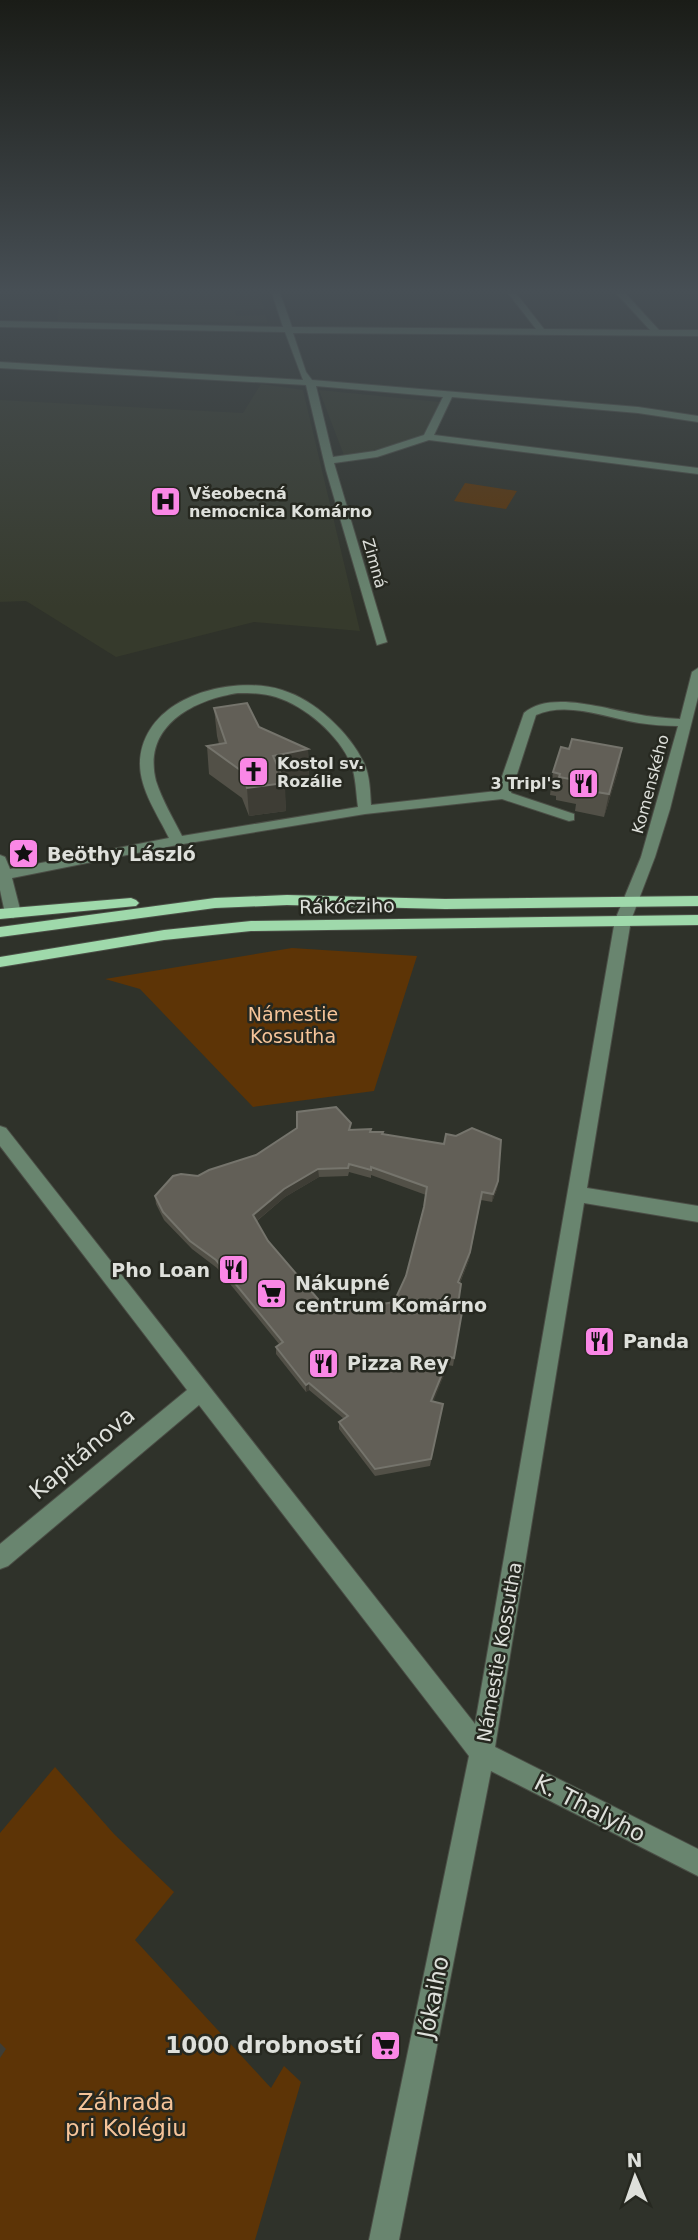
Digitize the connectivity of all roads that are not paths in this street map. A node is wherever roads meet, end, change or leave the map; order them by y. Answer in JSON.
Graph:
{"nodes":[{"id":1,"x":313,"y":398,"type":"edge"},
{"id":2,"x":447,"y":398,"type":"edge"},
{"id":3,"x":467,"y":398,"type":"edge"},
{"id":4,"x":698,"y":419,"type":"edge"},
{"id":5,"x":428,"y":437,"type":"junction"},
{"id":6,"x":329,"y":461,"type":"junction"},
{"id":7,"x":698,"y":471,"type":"edge"},
{"id":8,"x":381,"y":642,"type":"dead end"},
{"id":9,"x":698,"y":672,"type":"edge"},
{"id":10,"x":684,"y":723,"type":"junction"},
{"id":11,"x":503,"y":795,"type":"junction"},
{"id":12,"x":365,"y":810,"type":"junction"},
{"id":13,"x":569,"y":817,"type":"dead end"},
{"id":14,"x":177,"y":841,"type":"junction"},
{"id":15,"x":2,"y":868,"type":"edge"},
{"id":16,"x":698,"y":901,"type":"edge"},
{"id":17,"x":630,"y":902,"type":"junction"},
{"id":18,"x":215,"y":903,"type":"junction"},
{"id":19,"x":6,"y":913,"type":"edge"},
{"id":20,"x":623,"y":920,"type":"junction"},
{"id":21,"x":698,"y":920,"type":"edge"},
{"id":22,"x":0,"y":932,"type":"edge"},
{"id":23,"x":0,"y":962,"type":"edge"},
{"id":24,"x":0,"y":1133,"type":"edge"},
{"id":25,"x":577,"y":1194,"type":"junction"},
{"id":26,"x":698,"y":1214,"type":"edge"},
{"id":27,"x":201,"y":1391,"type":"junction"},
{"id":28,"x":0,"y":1558,"type":"edge"},
{"id":29,"x":482,"y":1753,"type":"junction"},
{"id":30,"x":698,"y":1863,"type":"edge"},
{"id":31,"x":384,"y":2240,"type":"edge"}],
"edges":[{"from":1,"to":6,"type":"street","name":"Zimná"},
{"from":2,"to":5,"type":"street"},
{"from":3,"to":4,"type":"street"},
{"from":5,"to":6,"type":"street"},
{"from":5,"to":7,"type":"street"},
{"from":6,"to":8,"type":"street","name":"Zimná"},
{"from":9,"to":10,"type":"street","name":"Komenského"},
{"from":10,"to":11,"type":"street"},
{"from":10,"to":17,"type":"street","name":"Komenského"},
{"from":11,"to":12,"type":"street"},
{"from":11,"to":13,"type":"street"},
{"from":12,"to":14,"type":"street"},
{"from":12,"to":14,"type":"street"},
{"from":14,"to":15,"type":"street"},
{"from":15,"to":19,"type":"street"},
{"from":16,"to":17,"type":"main road","name":"Rákócziho"},
{"from":17,"to":18,"type":"main road","name":"Rákócziho"},
{"from":17,"to":20,"type":"street","name":"Námestie Kossutha"},
{"from":18,"to":19,"type":"main road"},
{"from":18,"to":22,"type":"main road","name":"Rákócziho"},
{"from":20,"to":21,"type":"main road","name":"Rákócziho"},
{"from":20,"to":23,"type":"main road","name":"Rákócziho"},
{"from":20,"to":25,"type":"street","name":"Námestie Kossutha"},
{"from":24,"to":27,"type":"street","name":"Námestie Kossutha"},
{"from":25,"to":26,"type":"street"},
{"from":25,"to":29,"type":"street","name":"Námestie Kossutha"},
{"from":27,"to":28,"type":"street","name":"Kapitánova"},
{"from":27,"to":29,"type":"street","name":"Námestie Kossutha"},
{"from":29,"to":30,"type":"street","name":"K. Thalyho"},
{"from":29,"to":31,"type":"street","name":"Jókaiho"}]}
